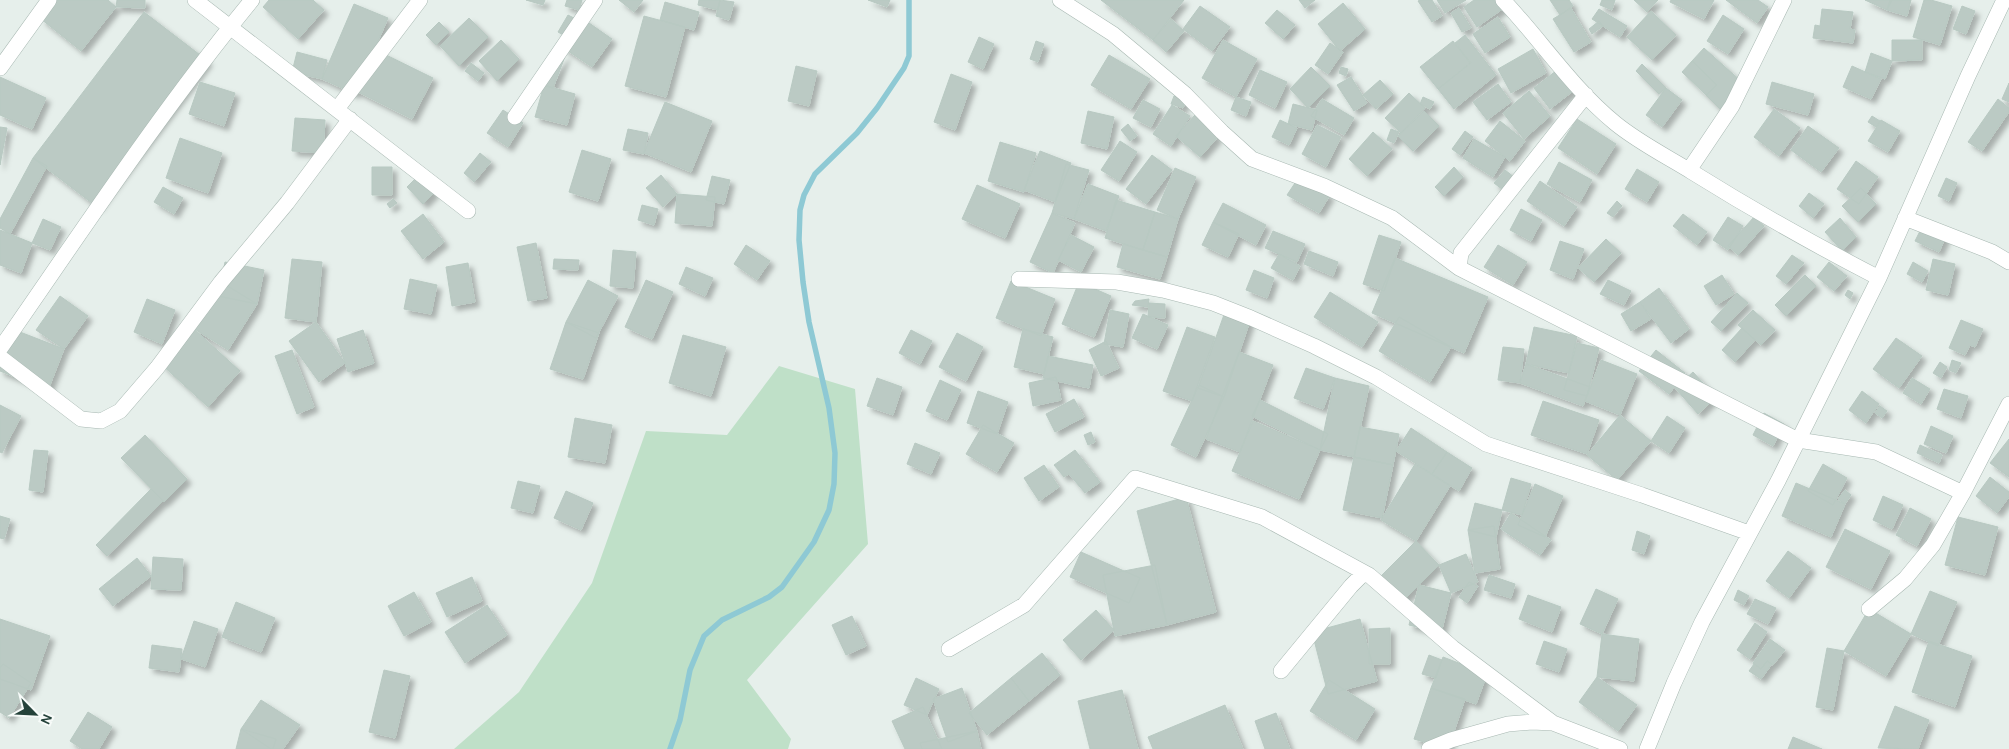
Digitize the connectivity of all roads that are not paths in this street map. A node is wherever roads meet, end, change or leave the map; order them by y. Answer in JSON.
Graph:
{"nodes":[{"id":1,"x":49,"y":0,"type":"edge"},
{"id":2,"x":195,"y":0,"type":"edge"},
{"id":3,"x":252,"y":0,"type":"edge"},
{"id":4,"x":420,"y":0,"type":"edge"},
{"id":5,"x":595,"y":0,"type":"edge"},
{"id":6,"x":1060,"y":0,"type":"edge"},
{"id":7,"x":1503,"y":0,"type":"edge"},
{"id":8,"x":1784,"y":0,"type":"edge"},
{"id":9,"x":2004,"y":9,"type":"edge"},
{"id":10,"x":230,"y":27,"type":"junction"},
{"id":11,"x":0,"y":68,"type":"edge"},
{"id":12,"x":1586,"y":95,"type":"junction"},
{"id":13,"x":337,"y":109,"type":"junction"},
{"id":14,"x":515,"y":117,"type":"dead end"},
{"id":15,"x":350,"y":119,"type":"junction"},
{"id":16,"x":1689,"y":170,"type":"junction"},
{"id":17,"x":468,"y":212,"type":"dead end"},
{"id":18,"x":1905,"y":218,"type":"junction"},
{"id":19,"x":2009,"y":262,"type":"edge"},
{"id":20,"x":1459,"y":268,"type":"junction"},
{"id":21,"x":1879,"y":278,"type":"junction"},
{"id":22,"x":1019,"y":279,"type":"dead end"},
{"id":23,"x":0,"y":349,"type":"edge"},
{"id":24,"x":0,"y":357,"type":"edge"},
{"id":25,"x":2009,"y":404,"type":"edge"},
{"id":26,"x":1798,"y":440,"type":"junction"},
{"id":27,"x":1963,"y":493,"type":"junction"},
{"id":28,"x":1749,"y":533,"type":"junction"},
{"id":29,"x":1370,"y":575,"type":"junction"},
{"id":30,"x":1869,"y":609,"type":"dead end"},
{"id":31,"x":949,"y":650,"type":"dead end"},
{"id":32,"x":1281,"y":671,"type":"dead end"},
{"id":33,"x":1553,"y":723,"type":"junction"},
{"id":34,"x":1429,"y":749,"type":"edge"},
{"id":35,"x":1620,"y":749,"type":"edge"},
{"id":36,"x":1647,"y":749,"type":"edge"}],
"edges":[{"from":1,"to":11,"type":"street"},
{"from":2,"to":10,"type":"street"},
{"from":3,"to":10,"type":"street"},
{"from":4,"to":13,"type":"street"},
{"from":5,"to":14,"type":"street"},
{"from":6,"to":20,"type":"street"},
{"from":7,"to":12,"type":"street"},
{"from":8,"to":16,"type":"street"},
{"from":9,"to":18,"type":"street"},
{"from":10,"to":13,"type":"street"},
{"from":10,"to":23,"type":"street"},
{"from":12,"to":16,"type":"street"},
{"from":12,"to":20,"type":"street"},
{"from":13,"to":15,"type":"street"},
{"from":15,"to":17,"type":"street"},
{"from":15,"to":24,"type":"street"},
{"from":16,"to":21,"type":"street"},
{"from":18,"to":19,"type":"street"},
{"from":18,"to":21,"type":"street"},
{"from":20,"to":26,"type":"street"},
{"from":21,"to":26,"type":"street"},
{"from":22,"to":28,"type":"street"},
{"from":25,"to":27,"type":"street"},
{"from":26,"to":27,"type":"street"},
{"from":26,"to":28,"type":"street"},
{"from":27,"to":30,"type":"street"},
{"from":28,"to":36,"type":"street"},
{"from":29,"to":31,"type":"street"},
{"from":29,"to":32,"type":"street"},
{"from":29,"to":33,"type":"street"},
{"from":33,"to":34,"type":"street"},
{"from":33,"to":35,"type":"street"}]}
